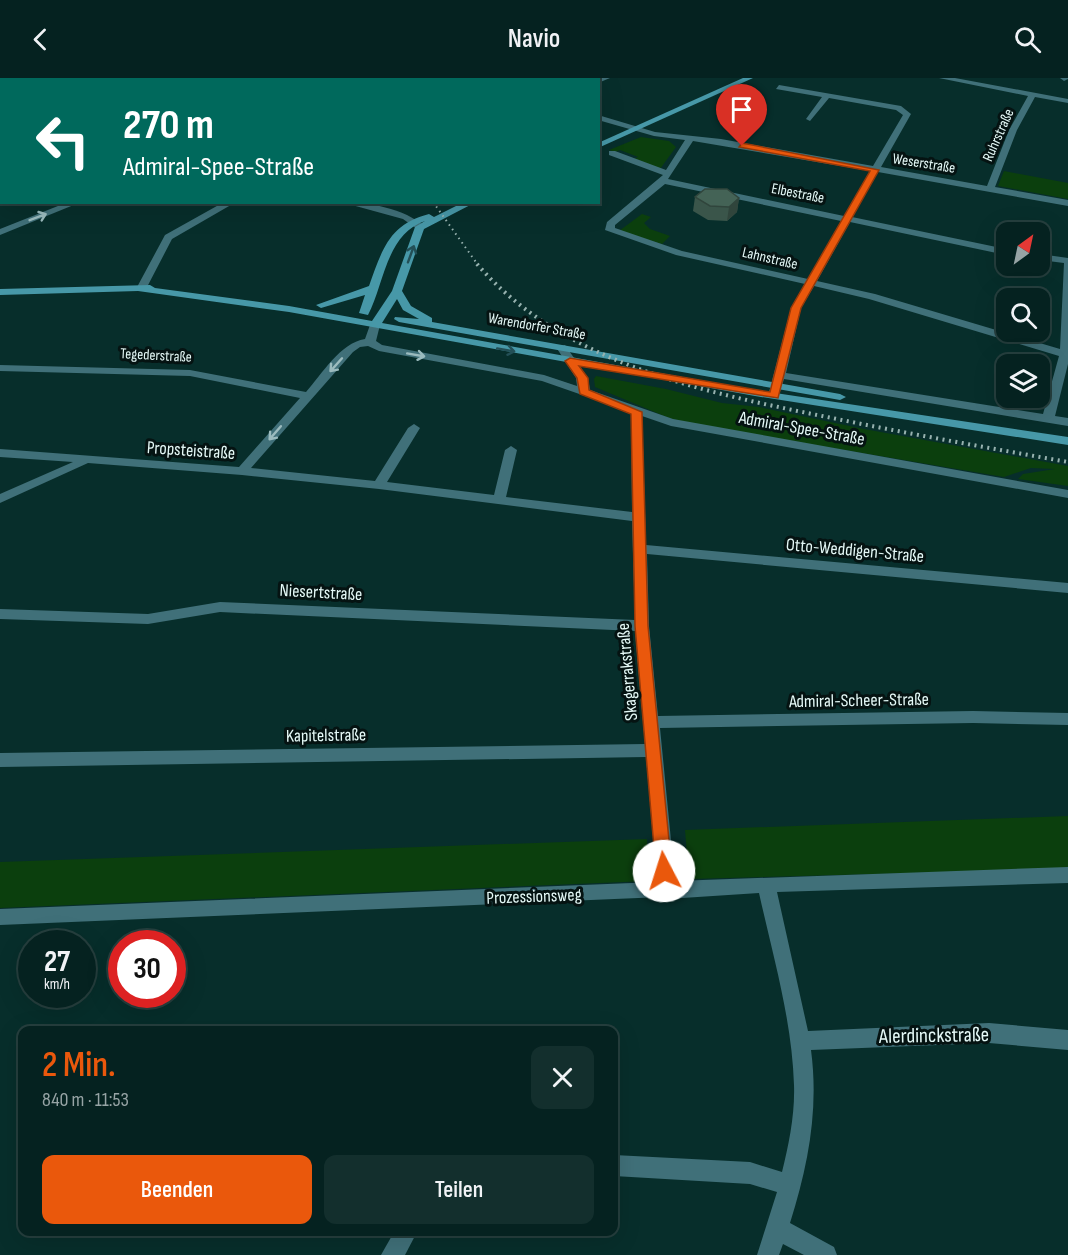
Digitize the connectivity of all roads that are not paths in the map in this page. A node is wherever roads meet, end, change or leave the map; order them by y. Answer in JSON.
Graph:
{"nodes":[{"id":1,"x":749,"y":78,"type":"edge"},
{"id":2,"x":943,"y":78,"type":"edge"},
{"id":3,"x":955,"y":79,"type":"edge"},
{"id":4,"x":779,"y":87,"type":"dead end"},
{"id":5,"x":1033,"y":94,"type":"junction"},
{"id":6,"x":827,"y":96,"type":"junction"},
{"id":7,"x":1068,"y":101,"type":"edge"},
{"id":8,"x":600,"y":118,"type":"edge"},
{"id":9,"x":810,"y":119,"type":"dead end"},
{"id":10,"x":634,"y":130,"type":"junction"},
{"id":11,"x":690,"y":139,"type":"junction"},
{"id":12,"x":600,"y":145,"type":"edge"},
{"id":13,"x":612,"y":153,"type":"dead end"},
{"id":14,"x":875,"y":170,"type":"junction"},
{"id":15,"x":665,"y":177,"type":"junction"},
{"id":16,"x":990,"y":189,"type":"junction"},
{"id":17,"x":1068,"y":203,"type":"edge"},
{"id":18,"x":72,"y":204,"type":"edge"},
{"id":19,"x":228,"y":204,"type":"edge"},
{"id":20,"x":351,"y":204,"type":"edge"},
{"id":21,"x":468,"y":204,"type":"edge"},
{"id":22,"x":846,"y":218,"type":"junction"},
{"id":23,"x":414,"y":225,"type":"junction"},
{"id":24,"x":0,"y":232,"type":"edge"},
{"id":25,"x":996,"y":250,"type":"edge"},
{"id":26,"x":1050,"y":259,"type":"edge"},
{"id":27,"x":1068,"y":263,"type":"edge"},
{"id":28,"x":808,"y":283,"type":"junction"},
{"id":29,"x":375,"y":286,"type":"junction"},
{"id":30,"x":141,"y":289,"type":"junction"},
{"id":31,"x":397,"y":291,"type":"junction"},
{"id":32,"x":0,"y":292,"type":"edge"},
{"id":33,"x":321,"y":305,"type":"junction"},
{"id":34,"x":364,"y":313,"type":"junction"},
{"id":35,"x":377,"y":320,"type":"junction"},
{"id":36,"x":439,"y":326,"type":"junction"},
{"id":37,"x":370,"y":342,"type":"junction"},
{"id":38,"x":561,"y":347,"type":"junction"},
{"id":39,"x":1065,"y":354,"type":"junction"},
{"id":40,"x":570,"y":361,"type":"junction"},
{"id":41,"x":0,"y":368,"type":"edge"},
{"id":42,"x":544,"y":378,"type":"junction"},
{"id":43,"x":777,"y":385,"type":"junction"},
{"id":44,"x":584,"y":391,"type":"junction"},
{"id":45,"x":308,"y":396,"type":"junction"},
{"id":46,"x":636,"y":412,"type":"junction"},
{"id":47,"x":1048,"y":419,"type":"junction"},
{"id":48,"x":1068,"y":422,"type":"edge"},
{"id":49,"x":414,"y":428,"type":"dead end"},
{"id":50,"x":1068,"y":441,"type":"edge"},
{"id":51,"x":511,"y":450,"type":"dead end"},
{"id":52,"x":0,"y":453,"type":"edge"},
{"id":53,"x":85,"y":462,"type":"junction"},
{"id":54,"x":242,"y":471,"type":"junction"},
{"id":55,"x":379,"y":484,"type":"junction"},
{"id":56,"x":1068,"y":494,"type":"edge"},
{"id":57,"x":0,"y":499,"type":"edge"},
{"id":58,"x":498,"y":499,"type":"junction"},
{"id":59,"x":637,"y":517,"type":"junction"},
{"id":60,"x":638,"y":549,"type":"junction"},
{"id":61,"x":1068,"y":588,"type":"edge"},
{"id":62,"x":0,"y":614,"type":"edge"},
{"id":63,"x":642,"y":626,"type":"junction"},
{"id":64,"x":1068,"y":719,"type":"edge"},
{"id":65,"x":651,"y":722,"type":"junction"},
{"id":66,"x":653,"y":750,"type":"junction"},
{"id":67,"x":0,"y":760,"type":"edge"},
{"id":68,"x":1068,"y":876,"type":"edge"},
{"id":69,"x":766,"y":885,"type":"junction"},
{"id":70,"x":667,"y":891,"type":"junction"},
{"id":71,"x":0,"y":918,"type":"edge"},
{"id":72,"x":1068,"y":1040,"type":"edge"},
{"id":73,"x":801,"y":1041,"type":"junction"},
{"id":74,"x":618,"y":1166,"type":"edge"},
{"id":75,"x":789,"y":1185,"type":"junction"},
{"id":76,"x":777,"y":1228,"type":"junction"},
{"id":77,"x":404,"y":1236,"type":"edge"},
{"id":78,"x":392,"y":1255,"type":"edge"},
{"id":79,"x":768,"y":1255,"type":"edge"},
{"id":80,"x":826,"y":1255,"type":"edge"}],
"edges":[{"from":1,"to":10,"type":"main road"},
{"from":2,"to":3,"type":"street"},
{"from":3,"to":5,"type":"street"},
{"from":4,"to":6,"type":"street"},
{"from":5,"to":7,"type":"street"},
{"from":5,"to":16,"type":"street","name":"Ruhrstraße"},
{"from":6,"to":9,"type":"street"},
{"from":6,"to":14,"type":"street"},
{"from":8,"to":10,"type":"street","name":"Weserstraße"},
{"from":10,"to":11,"type":"street","name":"Weserstraße"},
{"from":10,"to":12,"type":"main road"},
{"from":11,"to":14,"type":"street","name":"Weserstraße"},
{"from":11,"to":15,"type":"street"},
{"from":13,"to":15,"type":"street","name":"Elbestraße"},
{"from":14,"to":16,"type":"street","name":"Weserstraße"},
{"from":14,"to":22,"type":"street"},
{"from":15,"to":22,"type":"street","name":"Elbestraße"},
{"from":15,"to":28,"type":"street","name":"Lahnstraße"},
{"from":16,"to":17,"type":"street","name":"Weserstraße"},
{"from":24,"to":18,"type":"street","one_way":true},
{"from":19,"to":30,"type":"street"},
{"from":20,"to":23,"type":"street"},
{"from":21,"to":23,"type":"main road"},
{"from":22,"to":25,"type":"street","name":"Elbestraße"},
{"from":22,"to":28,"type":"street"},
{"from":23,"to":29,"type":"main road"},
{"from":31,"to":23,"type":"main road","one_way":true},
{"from":26,"to":27,"type":"street"},
{"from":27,"to":39,"type":"street"},
{"from":28,"to":39,"type":"street","name":"Lahnstraße"},
{"from":28,"to":43,"type":"street"},
{"from":29,"to":33,"type":"main road"},
{"from":29,"to":34,"type":"main road"},
{"from":30,"to":32,"type":"main road","name":"Warendorfer Straße"},
{"from":30,"to":33,"type":"main road","name":"Warendorfer Straße"},
{"from":30,"to":35,"type":"main road","name":"Warendorfer Straße"},
{"from":31,"to":35,"type":"main road"},
{"from":31,"to":36,"type":"main road"},
{"from":33,"to":34,"type":"main road","name":"Warendorfer Straße"},
{"from":34,"to":35,"type":"main road"},
{"from":35,"to":36,"type":"main road","name":"Warendorfer Straße"},
{"from":35,"to":37,"type":"street"},
{"from":35,"to":40,"type":"main road","name":"Warendorfer Straße","one_way":true},
{"from":36,"to":38,"type":"main road","name":"Warendorfer Straße"},
{"from":37,"to":42,"type":"street","one_way":true},
{"from":37,"to":45,"type":"street","one_way":true},
{"from":38,"to":40,"type":"street"},
{"from":38,"to":43,"type":"main road","name":"Warendorfer Straße"},
{"from":39,"to":47,"type":"street"},
{"from":40,"to":42,"type":"street","name":"Warendorfer Straße"},
{"from":40,"to":43,"type":"main road","name":"Warendorfer Straße"},
{"from":40,"to":44,"type":"street"},
{"from":41,"to":45,"type":"street","name":"Tegederstraße"},
{"from":42,"to":44,"type":"street"},
{"from":43,"to":47,"type":"street","name":"Warendorfer Straße"},
{"from":43,"to":50,"type":"main road","name":"Warendorfer Straße"},
{"from":44,"to":46,"type":"street","name":"Admiral-Spee-Straße"},
{"from":45,"to":54,"type":"street","one_way":true},
{"from":46,"to":56,"type":"street","name":"Admiral-Spee-Straße"},
{"from":46,"to":59,"type":"street","name":"Skagerrakstraße"},
{"from":47,"to":48,"type":"street","name":"Warendorfer Straße"},
{"from":49,"to":55,"type":"street"},
{"from":51,"to":58,"type":"street"},
{"from":52,"to":53,"type":"street","name":"Propsteistraße"},
{"from":53,"to":54,"type":"street","name":"Propsteistraße"},
{"from":53,"to":57,"type":"street"},
{"from":54,"to":55,"type":"street","name":"Propsteistraße"},
{"from":55,"to":58,"type":"street","name":"Propsteistraße"},
{"from":58,"to":59,"type":"street","name":"Propsteistraße"},
{"from":59,"to":60,"type":"street","name":"Skagerrakstraße"},
{"from":60,"to":61,"type":"street","name":"Otto-Weddigen-Straße"},
{"from":60,"to":63,"type":"street","name":"Skagerrakstraße"},
{"from":62,"to":63,"type":"street","name":"Niesertstraße"},
{"from":63,"to":65,"type":"street","name":"Skagerrakstraße"},
{"from":64,"to":65,"type":"street","name":"Admiral-Scheer-Straße"},
{"from":65,"to":66,"type":"street","name":"Skagerrakstraße"},
{"from":66,"to":67,"type":"street","name":"Kapitelstraße"},
{"from":66,"to":70,"type":"street","name":"Skagerrakstraße"},
{"from":68,"to":69,"type":"street","name":"Prozessionsweg"},
{"from":69,"to":70,"type":"street","name":"Prozessionsweg"},
{"from":69,"to":73,"type":"street"},
{"from":70,"to":71,"type":"street","name":"Prozessionsweg"},
{"from":72,"to":73,"type":"street","name":"Alerdinckstraße"},
{"from":73,"to":75,"type":"street"},
{"from":74,"to":75,"type":"street"},
{"from":75,"to":76,"type":"street"},
{"from":76,"to":79,"type":"street"},
{"from":76,"to":80,"type":"street"},
{"from":77,"to":78,"type":"street"}]}
